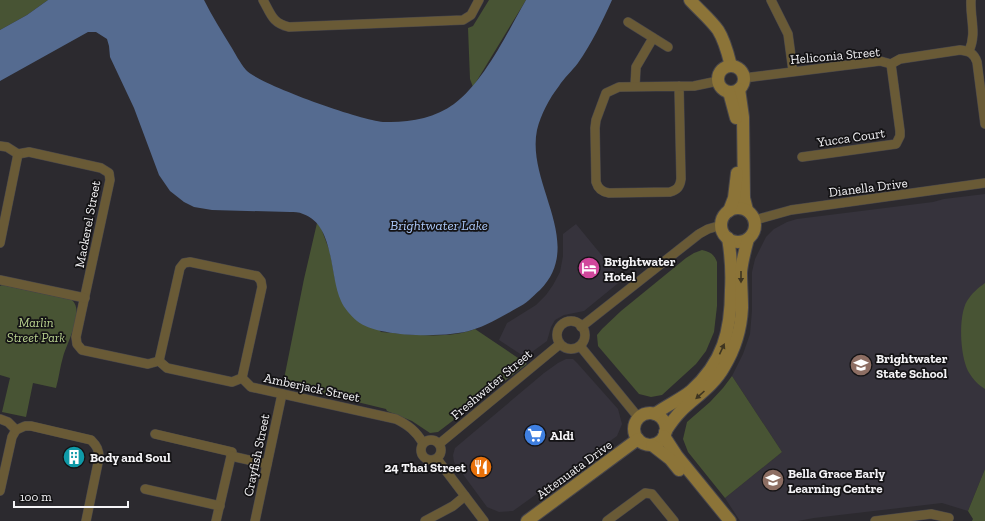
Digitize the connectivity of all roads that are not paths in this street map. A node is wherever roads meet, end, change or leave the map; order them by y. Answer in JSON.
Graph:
{"nodes":[{"id":1,"x":263,"y":0,"type":"edge"},
{"id":2,"x":479,"y":0,"type":"edge"},
{"id":3,"x":690,"y":0,"type":"edge"},
{"id":4,"x":971,"y":0,"type":"edge"},
{"id":5,"x":773,"y":1,"type":"edge"},
{"id":6,"x":628,"y":22,"type":"dead end"},
{"id":7,"x":653,"y":38,"type":"junction"},
{"id":8,"x":668,"y":47,"type":"dead end"},
{"id":9,"x":969,"y":51,"type":"junction"},
{"id":10,"x":891,"y":64,"type":"junction"},
{"id":11,"x":731,"y":66,"type":"junction"},
{"id":12,"x":793,"y":71,"type":"junction"},
{"id":13,"x":744,"y":78,"type":"junction"},
{"id":14,"x":982,"y":81,"type":"edge"},
{"id":15,"x":718,"y":82,"type":"junction"},
{"id":16,"x":635,"y":86,"type":"junction"},
{"id":17,"x":679,"y":86,"type":"junction"},
{"id":18,"x":734,"y":91,"type":"junction"},
{"id":19,"x":985,"y":124,"type":"edge"},
{"id":20,"x":0,"y":146,"type":"edge"},
{"id":21,"x":18,"y":154,"type":"junction"},
{"id":22,"x":802,"y":157,"type":"dead end"},
{"id":23,"x":985,"y":184,"type":"edge"},
{"id":24,"x":729,"y":211,"type":"junction"},
{"id":25,"x":751,"y":215,"type":"junction"},
{"id":26,"x":722,"y":225,"type":"junction"},
{"id":27,"x":728,"y":238,"type":"junction"},
{"id":28,"x":748,"y":239,"type":"junction"},
{"id":29,"x":0,"y":243,"type":"edge"},
{"id":30,"x":0,"y":280,"type":"edge"},
{"id":31,"x":85,"y":298,"type":"junction"},
{"id":32,"x":581,"y":327,"type":"junction"},
{"id":33,"x":560,"y":344,"type":"junction"},
{"id":34,"x":580,"y":346,"type":"junction"},
{"id":35,"x":159,"y":361,"type":"junction"},
{"id":36,"x":242,"y":378,"type":"junction"},
{"id":37,"x":282,"y":394,"type":"junction"},
{"id":38,"x":655,"y":414,"type":"junction"},
{"id":39,"x":638,"y":417,"type":"junction"},
{"id":40,"x":0,"y":419,"type":"edge"},
{"id":41,"x":16,"y":430,"type":"junction"},
{"id":42,"x":155,"y":434,"type":"dead end"},
{"id":43,"x":665,"y":434,"type":"junction"},
{"id":44,"x":638,"y":440,"type":"junction"},
{"id":45,"x":423,"y":443,"type":"junction"},
{"id":46,"x":440,"y":444,"type":"junction"},
{"id":47,"x":652,"y":445,"type":"junction"},
{"id":48,"x":231,"y":456,"type":"junction"},
{"id":49,"x":437,"y":459,"type":"junction"},
{"id":50,"x":267,"y":464,"type":"junction"},
{"id":51,"x":145,"y":489,"type":"dead end"},
{"id":52,"x":0,"y":491,"type":"edge"},
{"id":53,"x":465,"y":496,"type":"junction"},
{"id":54,"x":220,"y":506,"type":"junction"},
{"id":55,"x":949,"y":518,"type":"dead end"},
{"id":56,"x":86,"y":521,"type":"edge"},
{"id":57,"x":216,"y":521,"type":"edge"},
{"id":58,"x":255,"y":521,"type":"edge"},
{"id":59,"x":425,"y":521,"type":"edge"},
{"id":60,"x":484,"y":521,"type":"edge"},
{"id":61,"x":527,"y":521,"type":"edge"},
{"id":62,"x":607,"y":521,"type":"edge"},
{"id":63,"x":674,"y":521,"type":"edge"},
{"id":64,"x":722,"y":521,"type":"edge"},
{"id":65,"x":730,"y":521,"type":"edge"},
{"id":66,"x":875,"y":521,"type":"edge"}],
"edges":[{"from":1,"to":2,"type":"street"},
{"from":3,"to":11,"type":"street"},
{"from":4,"to":9,"type":"street"},
{"from":5,"to":12,"type":"street"},
{"from":6,"to":7,"type":"street"},
{"from":7,"to":8,"type":"street"},
{"from":7,"to":16,"type":"street"},
{"from":9,"to":10,"type":"street","name":"Heliconia Street"},
{"from":9,"to":14,"type":"street"},
{"from":10,"to":12,"type":"street","name":"Heliconia Street"},
{"from":10,"to":22,"type":"street","name":"Yucca Court"},
{"from":11,"to":13,"type":"street"},
{"from":11,"to":15,"type":"street"},
{"from":12,"to":13,"type":"street","name":"Heliconia Street"},
{"from":13,"to":18,"type":"street"},
{"from":14,"to":19,"type":"street"},
{"from":15,"to":17,"type":"street"},
{"from":15,"to":18,"type":"street"},
{"from":16,"to":17,"type":"street"},
{"from":16,"to":17,"type":"street"},
{"from":18,"to":24,"type":"street"},
{"from":18,"to":25,"type":"street"},
{"from":20,"to":21,"type":"street","name":"Mackerel Street"},
{"from":21,"to":29,"type":"street"},
{"from":21,"to":31,"type":"street","name":"Mackerel Street"},
{"from":23,"to":25,"type":"street","name":"Dianella Drive"},
{"from":24,"to":25,"type":"street"},
{"from":24,"to":26,"type":"street"},
{"from":25,"to":28,"type":"street"},
{"from":26,"to":27,"type":"street"},
{"from":26,"to":32,"type":"street"},
{"from":27,"to":28,"type":"street"},
{"from":38,"to":27,"type":"street","one_way":true},
{"from":28,"to":43,"type":"street","one_way":true},
{"from":30,"to":31,"type":"street"},
{"from":31,"to":35,"type":"street","name":"Mackerel Street"},
{"from":32,"to":33,"type":"street"},
{"from":32,"to":34,"type":"street"},
{"from":33,"to":34,"type":"street"},
{"from":33,"to":46,"type":"street","name":"Freshwater Street"},
{"from":34,"to":39,"type":"street"},
{"from":35,"to":36,"type":"street"},
{"from":35,"to":36,"type":"street"},
{"from":36,"to":37,"type":"street","name":"Amberjack Street"},
{"from":37,"to":45,"type":"street","name":"Amberjack Street"},
{"from":37,"to":50,"type":"street","name":"Crayfish Street"},
{"from":38,"to":39,"type":"street"},
{"from":38,"to":43,"type":"street"},
{"from":39,"to":44,"type":"street"},
{"from":40,"to":41,"type":"street"},
{"from":41,"to":52,"type":"street"},
{"from":41,"to":56,"type":"street"},
{"from":42,"to":48,"type":"street"},
{"from":43,"to":47,"type":"street"},
{"from":43,"to":65,"type":"street"},
{"from":44,"to":47,"type":"street"},
{"from":44,"to":61,"type":"street","name":"Attenuata Drive"},
{"from":45,"to":46,"type":"street"},
{"from":45,"to":49,"type":"street"},
{"from":46,"to":49,"type":"street"},
{"from":47,"to":64,"type":"street"},
{"from":48,"to":50,"type":"street"},
{"from":48,"to":54,"type":"street"},
{"from":49,"to":53,"type":"street"},
{"from":50,"to":58,"type":"street","name":"Crayfish Street"},
{"from":51,"to":54,"type":"street"},
{"from":53,"to":59,"type":"street"},
{"from":53,"to":60,"type":"street"},
{"from":54,"to":57,"type":"street"},
{"from":55,"to":66,"type":"street"},
{"from":62,"to":63,"type":"street"}]}
